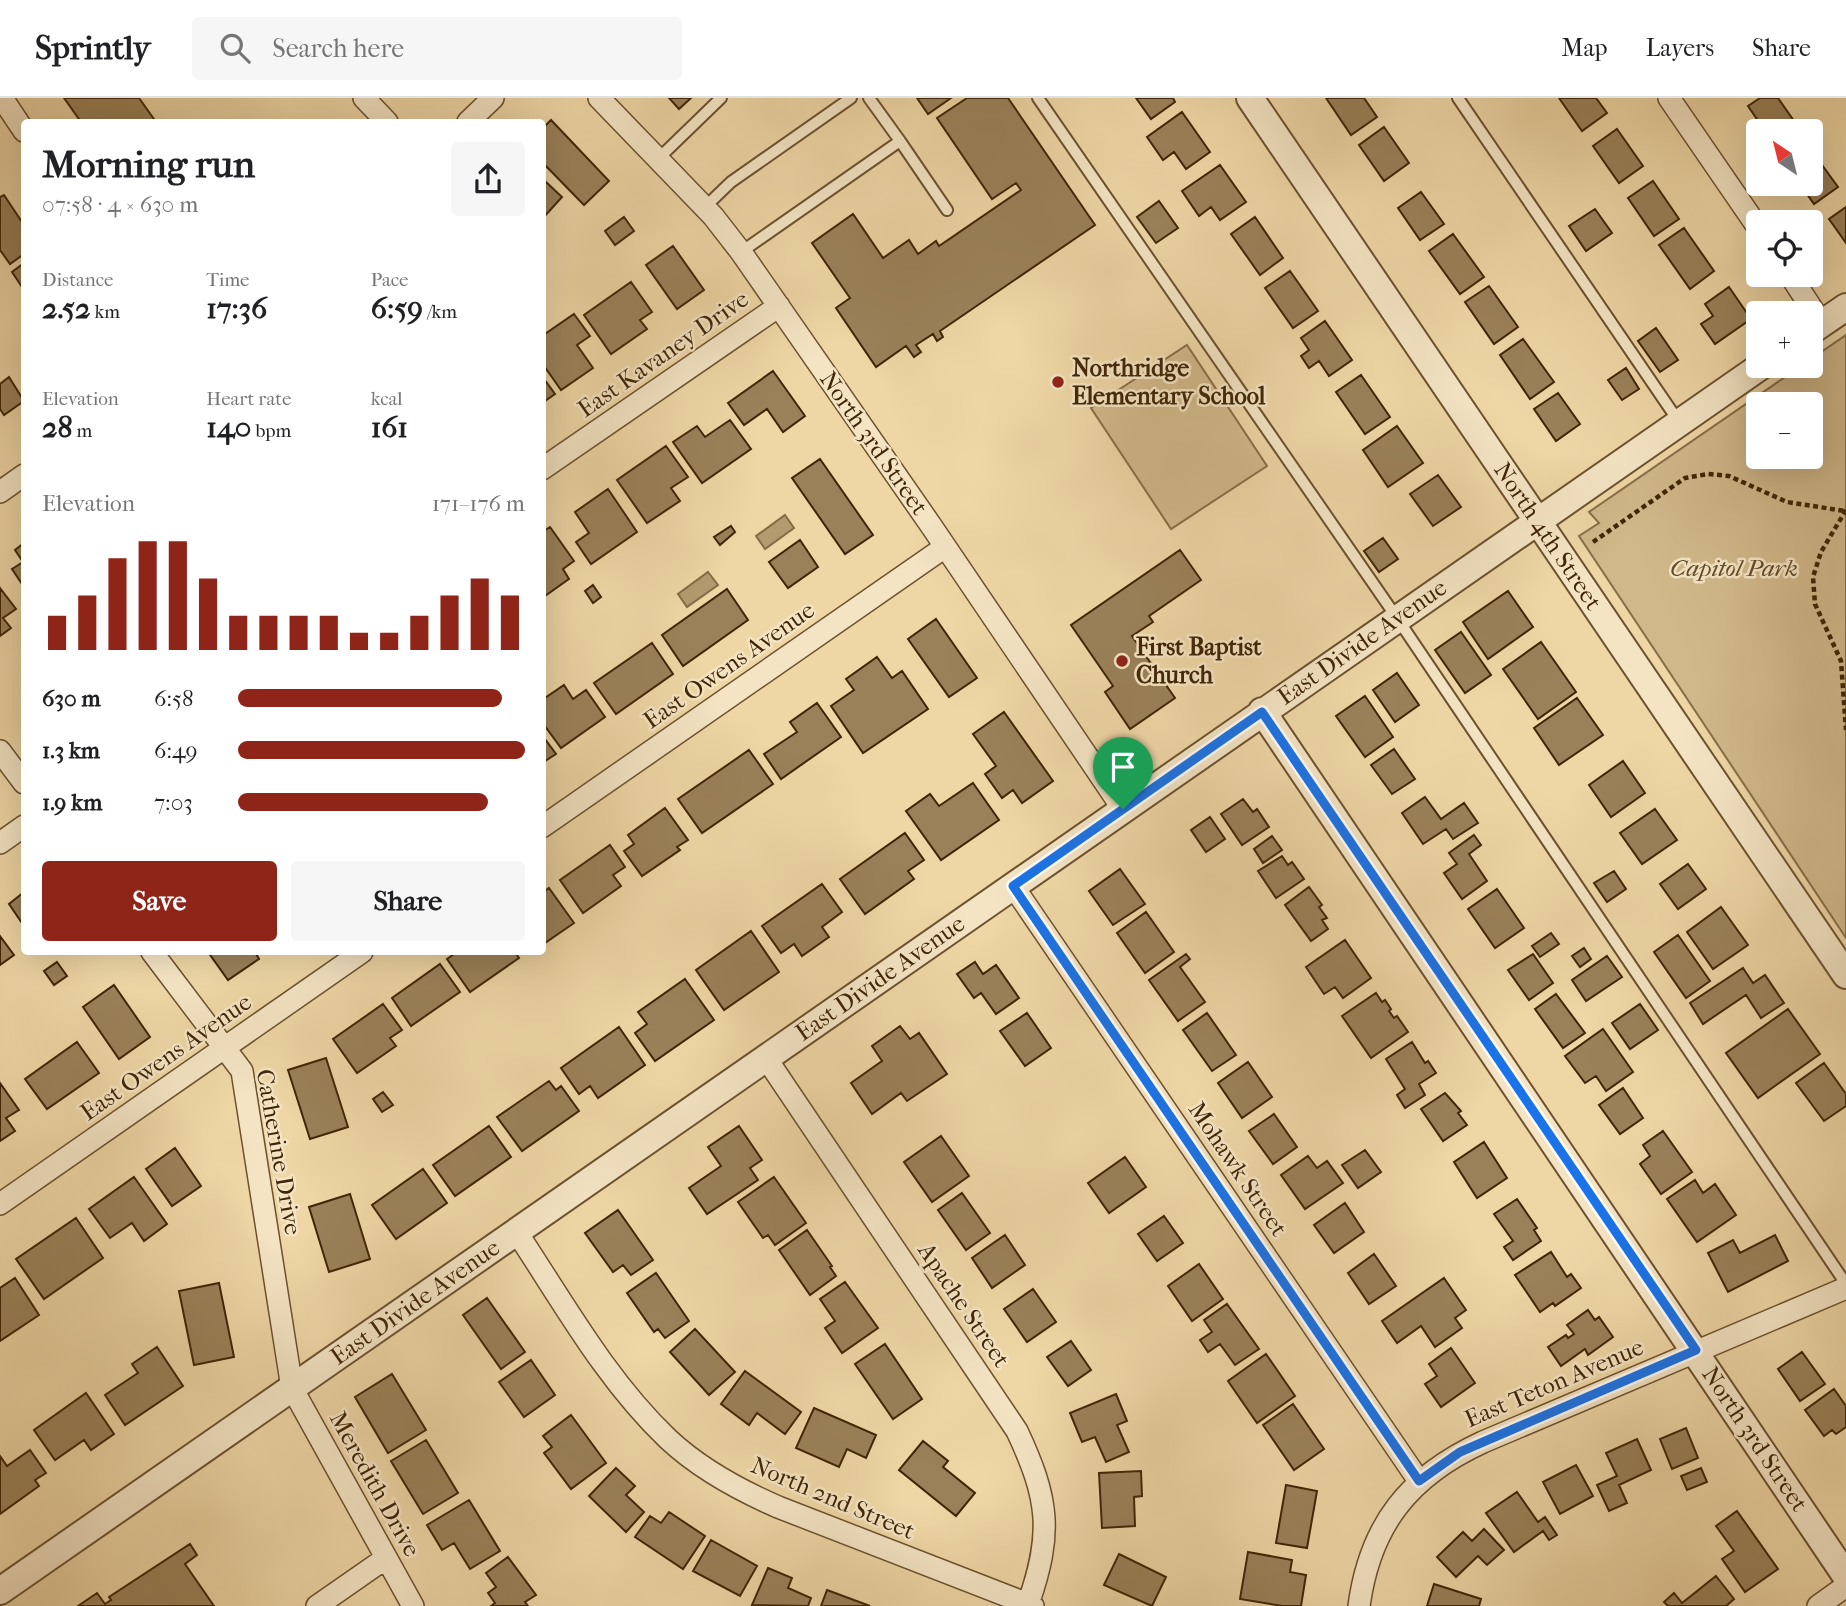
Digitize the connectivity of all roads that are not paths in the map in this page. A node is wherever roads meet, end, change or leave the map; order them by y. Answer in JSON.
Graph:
{"nodes":[{"id":1,"x":2,"y":98,"type":"edge"},
{"id":2,"x":364,"y":98,"type":"edge"},
{"id":3,"x":493,"y":98,"type":"edge"},
{"id":4,"x":599,"y":98,"type":"edge"},
{"id":5,"x":721,"y":98,"type":"edge"},
{"id":6,"x":851,"y":98,"type":"edge"},
{"id":7,"x":869,"y":98,"type":"edge"},
{"id":8,"x":1038,"y":98,"type":"edge"},
{"id":9,"x":1250,"y":98,"type":"edge"},
{"id":10,"x":1458,"y":98,"type":"edge"},
{"id":11,"x":1670,"y":98,"type":"edge"},
{"id":12,"x":384,"y":119,"type":"edge"},
{"id":13,"x":471,"y":119,"type":"edge"},
{"id":14,"x":21,"y":126,"type":"edge"},
{"id":15,"x":900,"y":141,"type":"junction"},
{"id":16,"x":658,"y":159,"type":"junction"},
{"id":17,"x":705,"y":207,"type":"junction"},
{"id":18,"x":947,"y":210,"type":"dead end"},
{"id":19,"x":1746,"y":210,"type":"edge"},
{"id":20,"x":741,"y":252,"type":"junction"},
{"id":21,"x":779,"y":306,"type":"junction"},
{"id":22,"x":1846,"y":307,"type":"edge"},
{"id":23,"x":1823,"y":323,"type":"edge"},
{"id":24,"x":1746,"y":376,"type":"edge"},
{"id":25,"x":1679,"y":422,"type":"junction"},
{"id":26,"x":546,"y":466,"type":"edge"},
{"id":27,"x":21,"y":477,"type":"edge"},
{"id":28,"x":0,"y":492,"type":"edge"},
{"id":29,"x":1538,"y":520,"type":"junction"},
{"id":30,"x":945,"y":547,"type":"junction"},
{"id":31,"x":1397,"y":618,"type":"junction"},
{"id":32,"x":1262,"y":712,"type":"junction"},
{"id":33,"x":0,"y":751,"type":"edge"},
{"id":34,"x":21,"y":779,"type":"edge"},
{"id":35,"x":1123,"y":809,"type":"junction"},
{"id":36,"x":546,"y":824,"type":"edge"},
{"id":37,"x":21,"y":828,"type":"edge"},
{"id":38,"x":0,"y":844,"type":"edge"},
{"id":39,"x":1013,"y":886,"type":"junction"},
{"id":40,"x":154,"y":955,"type":"edge"},
{"id":41,"x":358,"y":955,"type":"edge"},
{"id":42,"x":1846,"y":975,"type":"edge"},
{"id":43,"x":225,"y":1047,"type":"junction"},
{"id":44,"x":766,"y":1058,"type":"junction"},
{"id":45,"x":0,"y":1204,"type":"edge"},
{"id":46,"x":516,"y":1231,"type":"junction"},
{"id":47,"x":1846,"y":1286,"type":"edge"},
{"id":48,"x":1696,"y":1350,"type":"junction"},
{"id":49,"x":292,"y":1388,"type":"junction"},
{"id":50,"x":1419,"y":1481,"type":"junction"},
{"id":51,"x":386,"y":1558,"type":"junction"},
{"id":52,"x":1846,"y":1576,"type":"edge"},
{"id":53,"x":1846,"y":1586,"type":"edge"},
{"id":54,"x":0,"y":1591,"type":"edge"},
{"id":55,"x":1030,"y":1605,"type":"edge"},
{"id":56,"x":317,"y":1606,"type":"edge"},
{"id":57,"x":413,"y":1606,"type":"edge"},
{"id":58,"x":1359,"y":1606,"type":"edge"},
{"id":59,"x":1818,"y":1606,"type":"edge"}],
"edges":[{"from":1,"to":14,"type":"street"},
{"from":2,"to":12,"type":"street"},
{"from":3,"to":13,"type":"street"},
{"from":4,"to":16,"type":"street","name":"North 3rd Street"},
{"from":5,"to":16,"type":"lane"},
{"from":6,"to":17,"type":"lane"},
{"from":7,"to":15,"type":"lane"},
{"from":8,"to":31,"type":"lane"},
{"from":9,"to":29,"type":"street","name":"North 4th Street"},
{"from":10,"to":25,"type":"lane"},
{"from":11,"to":19,"type":"street"},
{"from":15,"to":18,"type":"lane"},
{"from":15,"to":20,"type":"lane"},
{"from":16,"to":17,"type":"street","name":"North 3rd Street"},
{"from":17,"to":20,"type":"street","name":"North 3rd Street"},
{"from":20,"to":21,"type":"street","name":"North 3rd Street"},
{"from":21,"to":26,"type":"street","name":"East Kavaney Drive"},
{"from":21,"to":30,"type":"street","name":"North 3rd Street"},
{"from":22,"to":23,"type":"street"},
{"from":24,"to":25,"type":"street","name":"East Divide Avenue"},
{"from":25,"to":29,"type":"street","name":"East Divide Avenue"},
{"from":27,"to":28,"type":"street"},
{"from":29,"to":31,"type":"street","name":"East Divide Avenue"},
{"from":29,"to":42,"type":"street","name":"North 4th Street"},
{"from":30,"to":35,"type":"street","name":"North 3rd Street"},
{"from":30,"to":36,"type":"street","name":"East Owens Avenue"},
{"from":31,"to":32,"type":"street","name":"East Divide Avenue"},
{"from":31,"to":47,"type":"lane"},
{"from":32,"to":35,"type":"street","name":"East Divide Avenue"},
{"from":32,"to":48,"type":"street","name":"North 3rd Street"},
{"from":33,"to":34,"type":"street"},
{"from":35,"to":39,"type":"street","name":"East Divide Avenue"},
{"from":37,"to":38,"type":"street"},
{"from":39,"to":44,"type":"street","name":"East Divide Avenue"},
{"from":39,"to":50,"type":"street","name":"Mohawk Street"},
{"from":40,"to":43,"type":"street","name":"Catherine Drive"},
{"from":41,"to":43,"type":"street","name":"East Owens Avenue"},
{"from":43,"to":45,"type":"street","name":"East Owens Avenue"},
{"from":43,"to":49,"type":"street","name":"Catherine Drive"},
{"from":44,"to":46,"type":"street","name":"East Divide Avenue"},
{"from":44,"to":55,"type":"street","name":"Apache Street"},
{"from":46,"to":49,"type":"street","name":"East Divide Avenue"},
{"from":46,"to":55,"type":"street","name":"North 2nd Street"},
{"from":47,"to":48,"type":"street","name":"East Teton Avenue"},
{"from":48,"to":50,"type":"street","name":"East Teton Avenue"},
{"from":48,"to":52,"type":"street","name":"North 3rd Street"},
{"from":49,"to":51,"type":"street","name":"Meredith Drive"},
{"from":49,"to":54,"type":"street","name":"East Divide Avenue"},
{"from":50,"to":58,"type":"street","name":"East Teton Avenue"},
{"from":51,"to":56,"type":"street"},
{"from":51,"to":57,"type":"street","name":"Meredith Drive"},
{"from":53,"to":59,"type":"street"}]}
